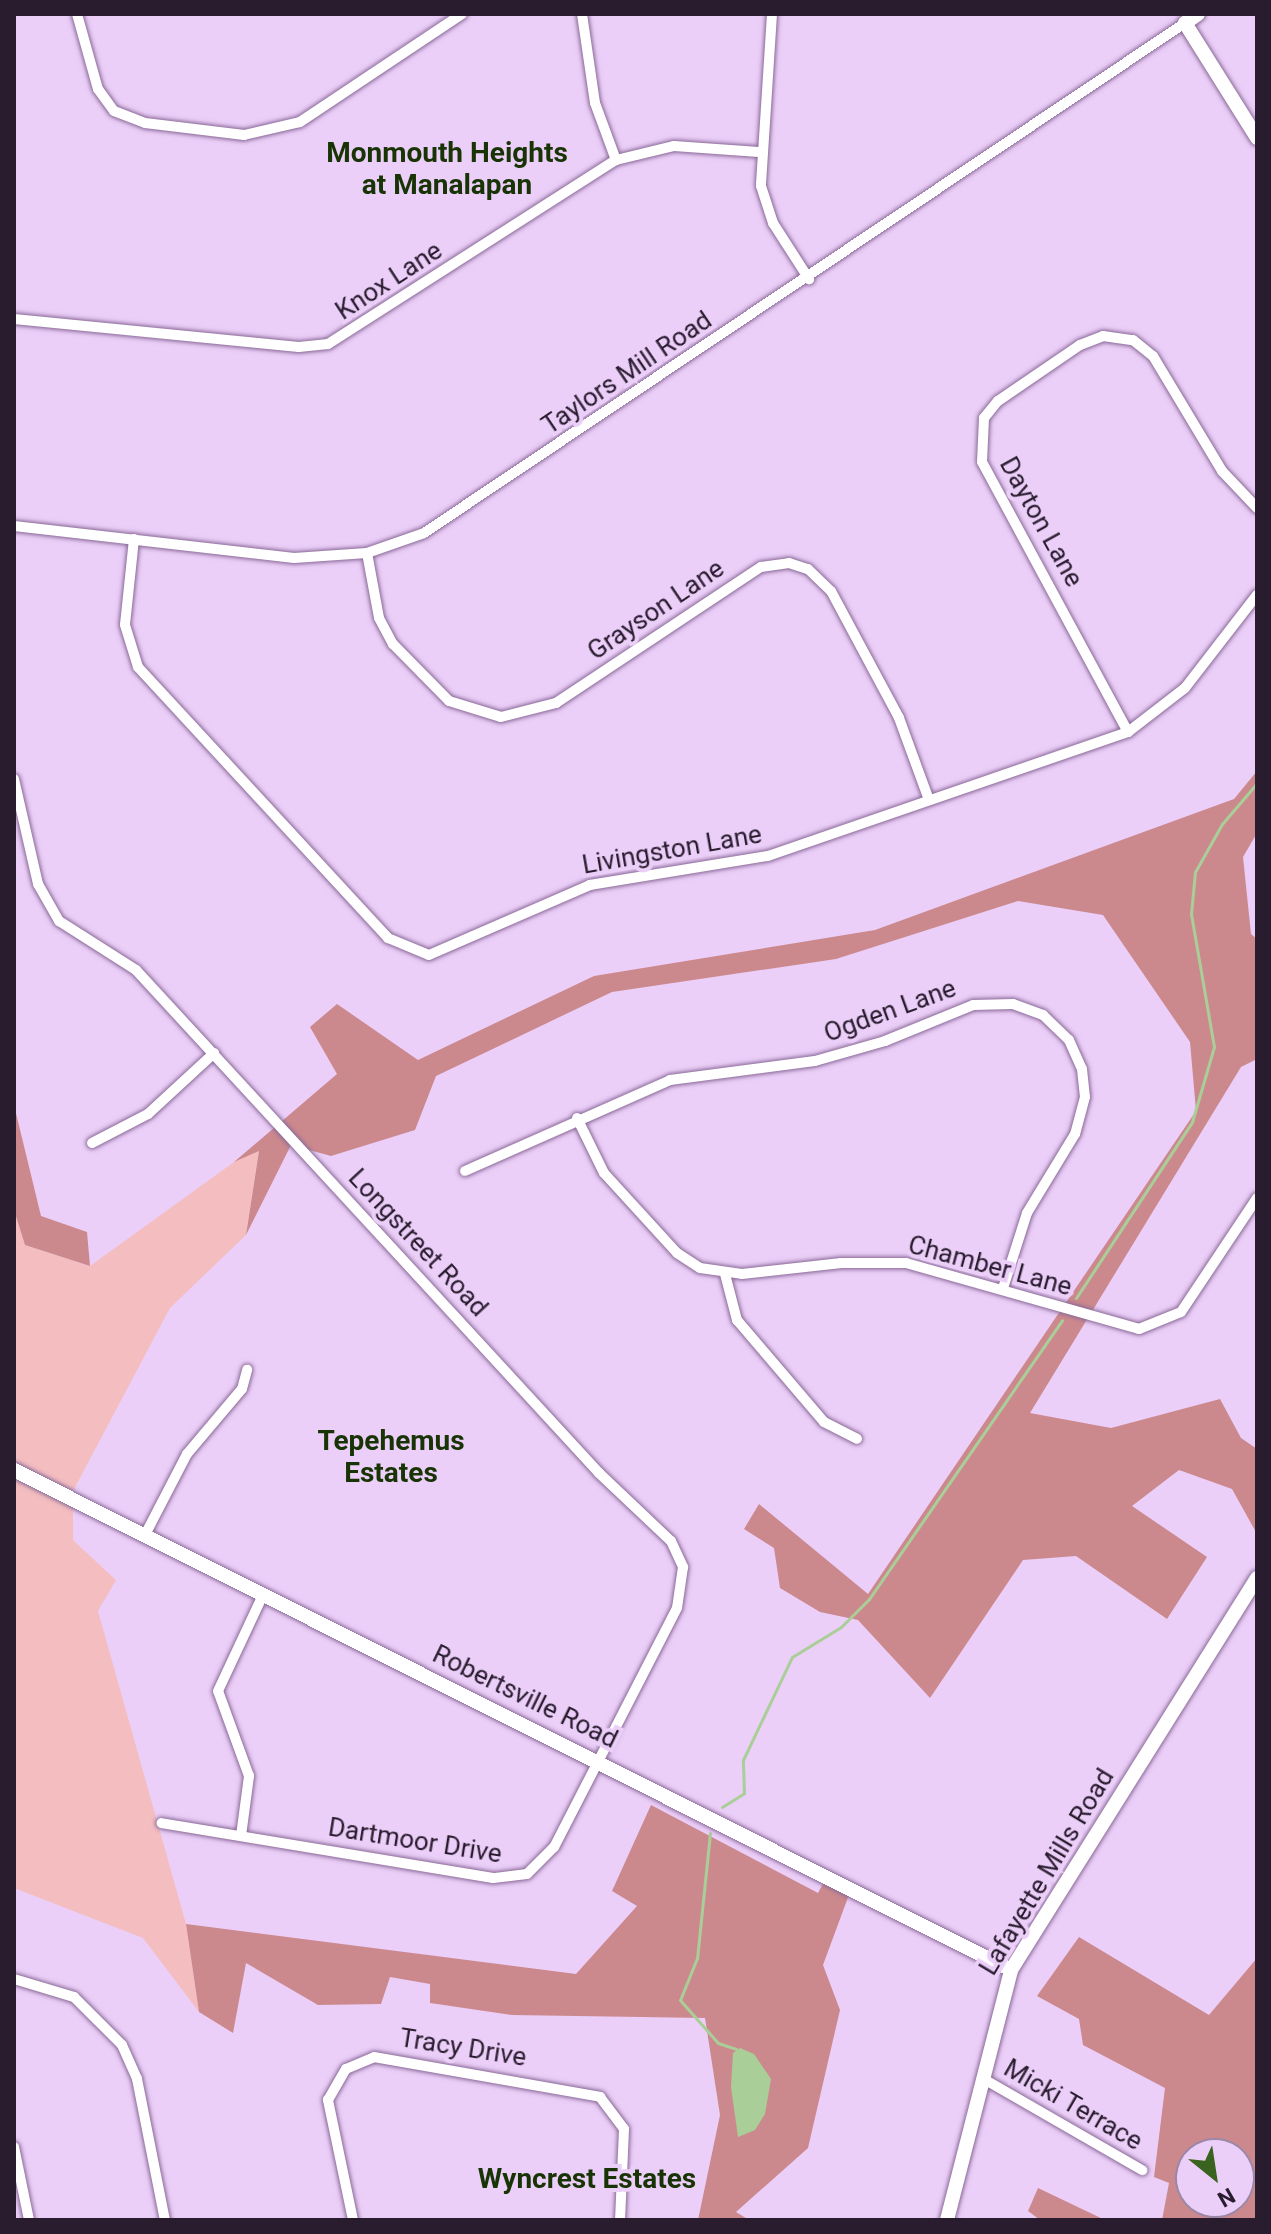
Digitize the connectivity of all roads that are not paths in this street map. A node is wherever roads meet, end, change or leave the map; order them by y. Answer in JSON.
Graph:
{"nodes":[{"id":1,"x":77,"y":14,"type":"edge"},
{"id":2,"x":462,"y":14,"type":"edge"},
{"id":3,"x":582,"y":14,"type":"edge"},
{"id":4,"x":772,"y":14,"type":"edge"},
{"id":5,"x":1198,"y":14,"type":"edge"},
{"id":6,"x":1185,"y":23,"type":"junction"},
{"id":7,"x":1257,"y":138,"type":"edge"},
{"id":8,"x":759,"y":152,"type":"junction"},
{"id":9,"x":616,"y":160,"type":"junction"},
{"id":10,"x":809,"y":279,"type":"junction"},
{"id":11,"x":14,"y":319,"type":"edge"},
{"id":12,"x":1257,"y":508,"type":"edge"},
{"id":13,"x":14,"y":526,"type":"edge"},
{"id":14,"x":134,"y":539,"type":"junction"},
{"id":15,"x":367,"y":553,"type":"junction"},
{"id":16,"x":1257,"y":595,"type":"edge"},
{"id":17,"x":1128,"y":732,"type":"junction"},
{"id":18,"x":14,"y":779,"type":"edge"},
{"id":19,"x":929,"y":800,"type":"junction"},
{"id":20,"x":214,"y":1053,"type":"junction"},
{"id":21,"x":577,"y":1118,"type":"junction"},
{"id":22,"x":92,"y":1143,"type":"dead end"},
{"id":23,"x":465,"y":1171,"type":"dead end"},
{"id":24,"x":1257,"y":1198,"type":"edge"},
{"id":25,"x":725,"y":1274,"type":"junction"},
{"id":26,"x":1003,"y":1288,"type":"junction"},
{"id":27,"x":247,"y":1370,"type":"dead end"},
{"id":28,"x":857,"y":1439,"type":"dead end"},
{"id":29,"x":14,"y":1470,"type":"edge"},
{"id":30,"x":146,"y":1533,"type":"junction"},
{"id":31,"x":1257,"y":1578,"type":"edge"},
{"id":32,"x":264,"y":1593,"type":"junction"},
{"id":33,"x":597,"y":1759,"type":"junction"},
{"id":34,"x":162,"y":1823,"type":"dead end"},
{"id":35,"x":241,"y":1836,"type":"junction"},
{"id":36,"x":1011,"y":1970,"type":"junction"},
{"id":37,"x":14,"y":1979,"type":"edge"},
{"id":38,"x":982,"y":2078,"type":"junction"},
{"id":39,"x":14,"y":2147,"type":"edge"},
{"id":40,"x":1142,"y":2170,"type":"dead end"},
{"id":41,"x":29,"y":2220,"type":"edge"},
{"id":42,"x":165,"y":2220,"type":"edge"},
{"id":43,"x":353,"y":2220,"type":"edge"},
{"id":44,"x":620,"y":2220,"type":"edge"},
{"id":45,"x":947,"y":2220,"type":"edge"}],
"edges":[{"from":1,"to":2,"type":"street"},
{"from":3,"to":9,"type":"street"},
{"from":4,"to":8,"type":"street"},
{"from":5,"to":6,"type":"street","name":"Taylors Mill Road"},
{"from":6,"to":7,"type":"street"},
{"from":6,"to":10,"type":"street","name":"Taylors Mill Road"},
{"from":8,"to":9,"type":"street","name":"Knox Lane"},
{"from":8,"to":10,"type":"street"},
{"from":9,"to":11,"type":"street","name":"Knox Lane"},
{"from":10,"to":15,"type":"street","name":"Taylors Mill Road"},
{"from":12,"to":17,"type":"street","name":"Dayton Lane"},
{"from":13,"to":14,"type":"street","name":"Taylors Mill Road"},
{"from":14,"to":15,"type":"street","name":"Taylors Mill Road"},
{"from":14,"to":19,"type":"street","name":"Livingston Lane"},
{"from":15,"to":19,"type":"street","name":"Grayson Lane"},
{"from":16,"to":17,"type":"street","name":"Livingston Lane"},
{"from":17,"to":19,"type":"street","name":"Livingston Lane"},
{"from":18,"to":20,"type":"street","name":"Longstreet Road"},
{"from":20,"to":22,"type":"street"},
{"from":20,"to":33,"type":"street","name":"Longstreet Road"},
{"from":21,"to":23,"type":"street","name":"Ogden Lane"},
{"from":21,"to":25,"type":"street","name":"Chamber Lane"},
{"from":21,"to":26,"type":"street","name":"Ogden Lane"},
{"from":24,"to":26,"type":"street","name":"Chamber Lane"},
{"from":25,"to":26,"type":"street","name":"Chamber Lane"},
{"from":25,"to":28,"type":"street"},
{"from":27,"to":30,"type":"street"},
{"from":29,"to":30,"type":"street","name":"Robertsville Road"},
{"from":30,"to":32,"type":"street","name":"Robertsville Road"},
{"from":31,"to":36,"type":"street","name":"Lafayette Mills Road"},
{"from":32,"to":33,"type":"street","name":"Robertsville Road"},
{"from":32,"to":35,"type":"street"},
{"from":33,"to":35,"type":"street","name":"Dartmoor Drive"},
{"from":33,"to":36,"type":"street","name":"Robertsville Road"},
{"from":34,"to":35,"type":"street","name":"Dartmoor Drive"},
{"from":36,"to":38,"type":"street","name":"Lafayette Mills Road"},
{"from":37,"to":42,"type":"street"},
{"from":38,"to":40,"type":"street","name":"Micki Terrace"},
{"from":38,"to":45,"type":"street","name":"Lafayette Mills Road"},
{"from":39,"to":41,"type":"street"},
{"from":43,"to":44,"type":"street","name":"Tracy Drive"}]}
